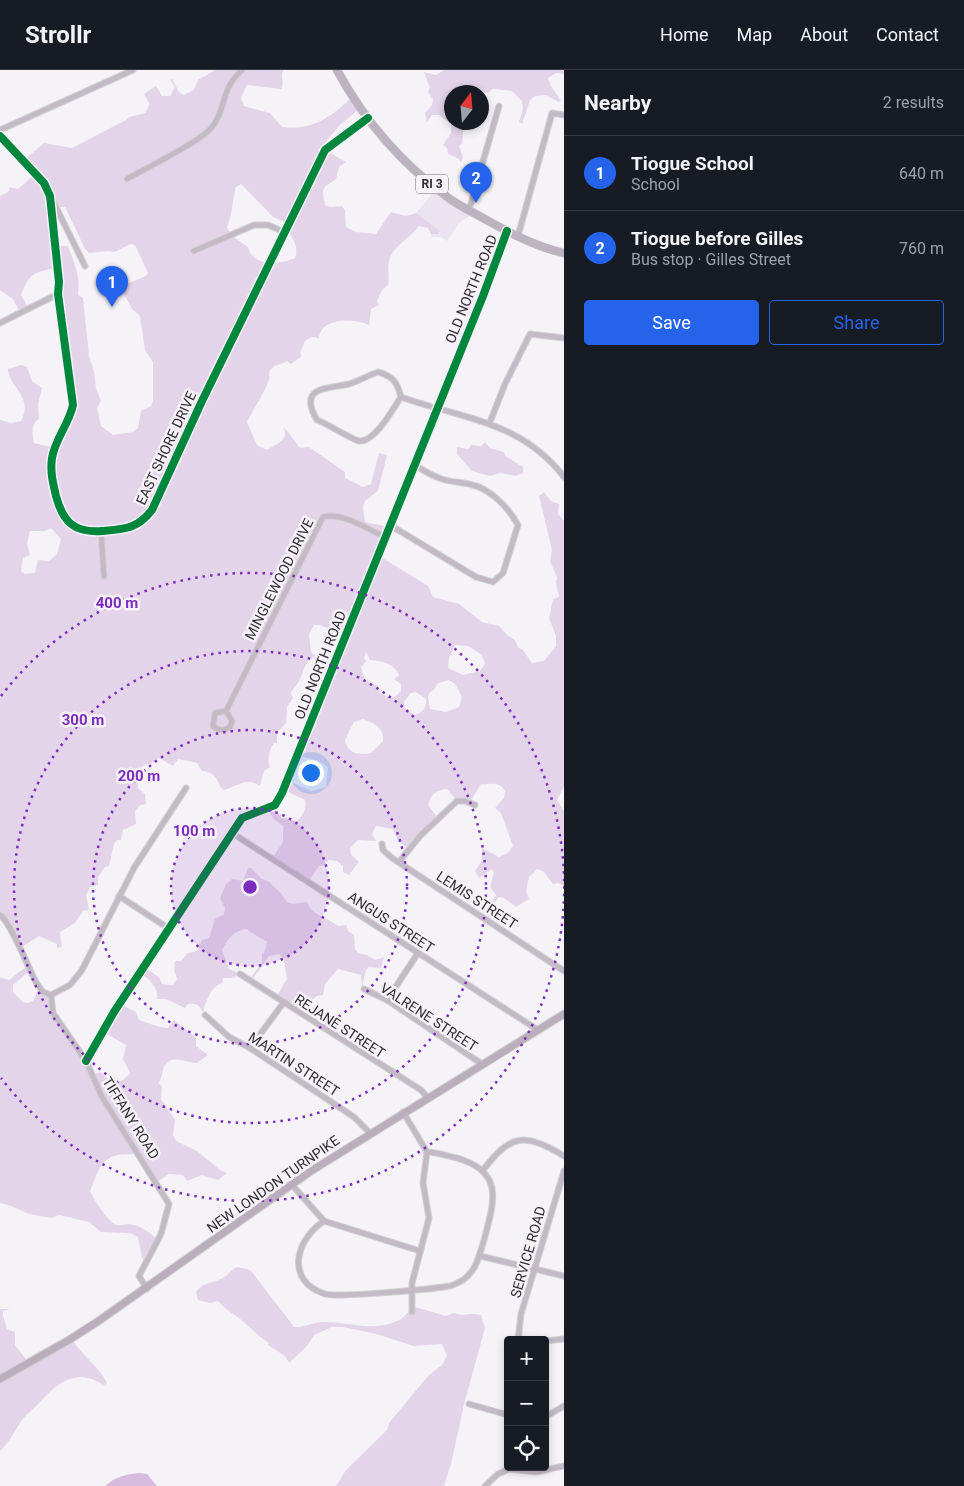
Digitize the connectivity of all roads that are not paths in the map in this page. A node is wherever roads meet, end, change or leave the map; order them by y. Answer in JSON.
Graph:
{"nodes":[{"id":1,"x":133,"y":70,"type":"edge"},
{"id":2,"x":242,"y":70,"type":"edge"},
{"id":3,"x":337,"y":70,"type":"edge"},
{"id":4,"x":499,"y":106,"type":"dead end"},
{"id":5,"x":564,"y":115,"type":"edge"},
{"id":6,"x":368,"y":118,"type":"junction"},
{"id":7,"x":0,"y":130,"type":"edge"},
{"id":8,"x":0,"y":136,"type":"edge"},
{"id":9,"x":126,"y":179,"type":"dead end"},
{"id":10,"x":50,"y":196,"type":"junction"},
{"id":11,"x":469,"y":210,"type":"junction"},
{"id":12,"x":507,"y":231,"type":"junction"},
{"id":13,"x":284,"y":232,"type":"junction"},
{"id":14,"x":518,"y":236,"type":"junction"},
{"id":15,"x":194,"y":251,"type":"dead end"},
{"id":16,"x":564,"y":253,"type":"edge"},
{"id":17,"x":85,"y":266,"type":"dead end"},
{"id":18,"x":58,"y":294,"type":"junction"},
{"id":19,"x":0,"y":323,"type":"edge"},
{"id":20,"x":564,"y":338,"type":"edge"},
{"id":21,"x":401,"y":396,"type":"junction"},
{"id":22,"x":436,"y":409,"type":"junction"},
{"id":23,"x":490,"y":422,"type":"junction"},
{"id":24,"x":414,"y":465,"type":"junction"},
{"id":25,"x":564,"y":477,"type":"edge"},
{"id":26,"x":390,"y":525,"type":"junction"},
{"id":27,"x":101,"y":531,"type":"junction"},
{"id":28,"x":385,"y":537,"type":"junction"},
{"id":29,"x":104,"y":576,"type":"dead end"},
{"id":30,"x":226,"y":711,"type":"dead end"},
{"id":31,"x":186,"y":788,"type":"dead end"},
{"id":32,"x":475,"y":805,"type":"dead end"},
{"id":33,"x":232,"y":832,"type":"junction"},
{"id":34,"x":382,"y":844,"type":"dead end"},
{"id":35,"x":399,"y":862,"type":"junction"},
{"id":36,"x":119,"y":896,"type":"junction"},
{"id":37,"x":0,"y":915,"type":"edge"},
{"id":38,"x":168,"y":928,"type":"junction"},
{"id":39,"x":418,"y":953,"type":"junction"},
{"id":40,"x":564,"y":971,"type":"edge"},
{"id":41,"x":240,"y":974,"type":"dead end"},
{"id":42,"x":364,"y":989,"type":"dead end"},
{"id":43,"x":52,"y":995,"type":"junction"},
{"id":44,"x":387,"y":1000,"type":"junction"},
{"id":45,"x":284,"y":1002,"type":"junction"},
{"id":46,"x":564,"y":1014,"type":"edge"},
{"id":47,"x":205,"y":1015,"type":"dead end"},
{"id":48,"x":538,"y":1030,"type":"junction"},
{"id":49,"x":250,"y":1048,"type":"junction"},
{"id":50,"x":86,"y":1061,"type":"junction"},
{"id":51,"x":482,"y":1064,"type":"junction"},
{"id":52,"x":428,"y":1098,"type":"junction"},
{"id":53,"x":403,"y":1112,"type":"junction"},
{"id":54,"x":370,"y":1133,"type":"junction"},
{"id":55,"x":427,"y":1152,"type":"junction"},
{"id":56,"x":564,"y":1156,"type":"edge"},
{"id":57,"x":483,"y":1170,"type":"junction"},
{"id":58,"x":564,"y":1171,"type":"edge"},
{"id":59,"x":292,"y":1186,"type":"junction"},
{"id":60,"x":324,"y":1221,"type":"junction"},
{"id":61,"x":420,"y":1251,"type":"junction"},
{"id":62,"x":480,"y":1256,"type":"junction"},
{"id":63,"x":535,"y":1270,"type":"junction"},
{"id":64,"x":564,"y":1276,"type":"edge"},
{"id":65,"x":147,"y":1289,"type":"junction"},
{"id":66,"x":412,"y":1290,"type":"junction"},
{"id":67,"x":412,"y":1312,"type":"dead end"},
{"id":68,"x":518,"y":1336,"type":"edge"},
{"id":69,"x":564,"y":1339,"type":"edge"},
{"id":70,"x":549,"y":1341,"type":"edge"},
{"id":71,"x":0,"y":1379,"type":"edge"},
{"id":72,"x":469,"y":1404,"type":"dead end"},
{"id":73,"x":564,"y":1406,"type":"edge"},
{"id":74,"x":504,"y":1414,"type":"edge"},
{"id":75,"x":549,"y":1415,"type":"edge"},
{"id":76,"x":564,"y":1466,"type":"edge"},
{"id":77,"x":549,"y":1469,"type":"edge"},
{"id":78,"x":504,"y":1470,"type":"edge"},
{"id":79,"x":485,"y":1486,"type":"edge"}],
"edges":[{"from":1,"to":7,"type":"street"},
{"from":2,"to":9,"type":"street"},
{"from":3,"to":6,"type":"main road","number":"RI 3"},
{"from":4,"to":11,"type":"street"},
{"from":5,"to":14,"type":"street"},
{"from":6,"to":11,"type":"main road","number":"RI 3"},
{"from":6,"to":13,"type":"street","name":"EAST SHORE DRIVE"},
{"from":8,"to":10,"type":"street","name":"EAST SHORE DRIVE"},
{"from":10,"to":17,"type":"street"},
{"from":10,"to":18,"type":"street","name":"EAST SHORE DRIVE"},
{"from":11,"to":12,"type":"main road","number":"RI 3"},
{"from":12,"to":14,"type":"main road","number":"RI 3"},
{"from":12,"to":22,"type":"street","name":"OLD NORTH ROAD"},
{"from":13,"to":15,"type":"street"},
{"from":13,"to":27,"type":"street","name":"EAST SHORE DRIVE"},
{"from":14,"to":16,"type":"main road","number":"RI 3"},
{"from":18,"to":19,"type":"street"},
{"from":18,"to":27,"type":"street","name":"EAST SHORE DRIVE"},
{"from":20,"to":23,"type":"street"},
{"from":21,"to":21,"type":"street"},
{"from":21,"to":22,"type":"street"},
{"from":22,"to":23,"type":"street"},
{"from":22,"to":24,"type":"street","name":"OLD NORTH ROAD"},
{"from":23,"to":25,"type":"street"},
{"from":24,"to":26,"type":"street","name":"OLD NORTH ROAD"},
{"from":24,"to":26,"type":"street"},
{"from":26,"to":28,"type":"street","name":"OLD NORTH ROAD"},
{"from":27,"to":29,"type":"street"},
{"from":28,"to":30,"type":"street","name":"MINGLEWOOD DRIVE"},
{"from":28,"to":33,"type":"street","name":"OLD NORTH ROAD"},
{"from":31,"to":36,"type":"street"},
{"from":32,"to":35,"type":"street"},
{"from":33,"to":38,"type":"street","name":"OLD NORTH ROAD"},
{"from":33,"to":39,"type":"street","name":"ANGUS STREET"},
{"from":34,"to":35,"type":"street","name":"LEMIS STREET"},
{"from":35,"to":40,"type":"street","name":"LEMIS STREET"},
{"from":36,"to":38,"type":"street"},
{"from":36,"to":43,"type":"street"},
{"from":37,"to":43,"type":"street"},
{"from":38,"to":50,"type":"street","name":"OLD NORTH ROAD"},
{"from":39,"to":44,"type":"street"},
{"from":39,"to":48,"type":"street","name":"ANGUS STREET"},
{"from":41,"to":45,"type":"street","name":"REJANE STREET"},
{"from":42,"to":44,"type":"street","name":"VALRENE STREET"},
{"from":43,"to":50,"type":"street","name":"TIFFANY ROAD"},
{"from":44,"to":51,"type":"street","name":"VALRENE STREET"},
{"from":45,"to":49,"type":"street"},
{"from":45,"to":52,"type":"street","name":"REJANE STREET"},
{"from":46,"to":48,"type":"main road","name":"NEW LONDON TURNPIKE"},
{"from":47,"to":49,"type":"street","name":"MARTIN STREET"},
{"from":48,"to":51,"type":"main road","name":"NEW LONDON TURNPIKE"},
{"from":49,"to":54,"type":"street","name":"MARTIN STREET"},
{"from":50,"to":65,"type":"street","name":"TIFFANY ROAD"},
{"from":51,"to":52,"type":"main road","name":"NEW LONDON TURNPIKE"},
{"from":52,"to":53,"type":"main road","name":"NEW LONDON TURNPIKE"},
{"from":53,"to":54,"type":"main road","name":"NEW LONDON TURNPIKE"},
{"from":53,"to":55,"type":"street"},
{"from":54,"to":59,"type":"main road","name":"NEW LONDON TURNPIKE"},
{"from":55,"to":57,"type":"street"},
{"from":55,"to":61,"type":"street"},
{"from":56,"to":57,"type":"street"},
{"from":57,"to":62,"type":"street"},
{"from":58,"to":63,"type":"street","name":"SERVICE ROAD"},
{"from":59,"to":60,"type":"street"},
{"from":59,"to":65,"type":"main road","name":"NEW LONDON TURNPIKE"},
{"from":60,"to":61,"type":"street"},
{"from":60,"to":66,"type":"street"},
{"from":61,"to":66,"type":"street"},
{"from":62,"to":63,"type":"street"},
{"from":62,"to":66,"type":"street"},
{"from":63,"to":64,"type":"street"},
{"from":63,"to":68,"type":"street","name":"SERVICE ROAD"},
{"from":65,"to":71,"type":"main road","name":"NEW LONDON TURNPIKE"},
{"from":66,"to":67,"type":"street"},
{"from":69,"to":70,"type":"street"},
{"from":72,"to":74,"type":"street"},
{"from":73,"to":75,"type":"street"},
{"from":76,"to":77,"type":"street"},
{"from":78,"to":79,"type":"street"}]}
